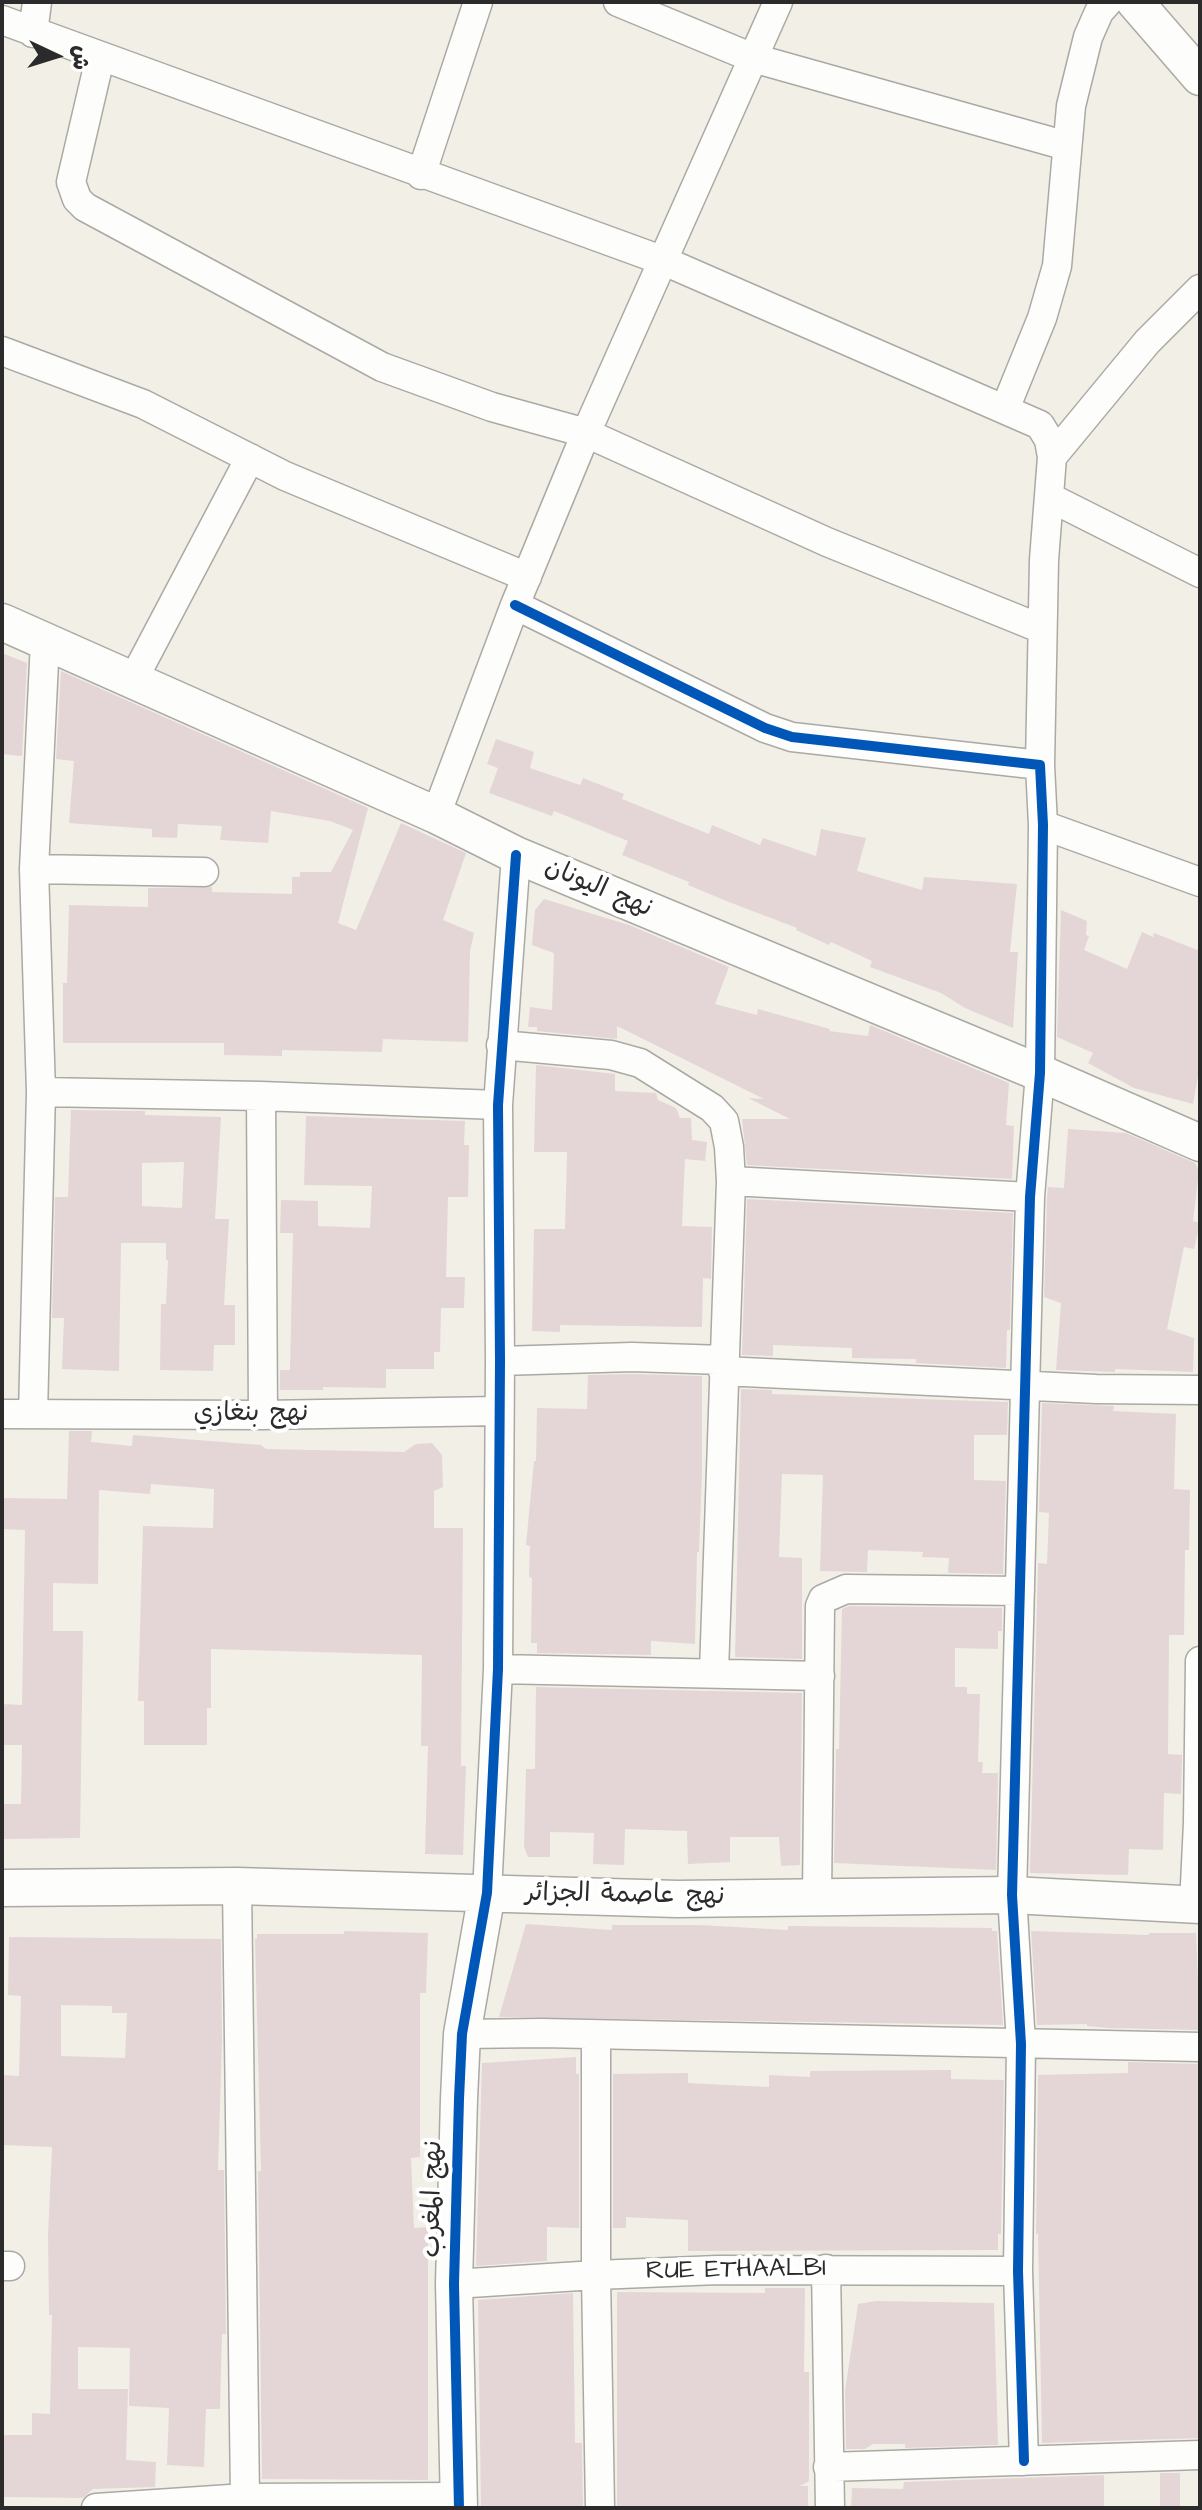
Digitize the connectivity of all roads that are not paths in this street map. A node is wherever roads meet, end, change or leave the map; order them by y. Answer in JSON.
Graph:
{"nodes":[{"id":1,"x":37,"y":2,"type":"edge"},
{"id":2,"x":478,"y":2,"type":"edge"},
{"id":3,"x":618,"y":2,"type":"edge"},
{"id":4,"x":778,"y":2,"type":"edge"},
{"id":5,"x":1108,"y":2,"type":"edge"},
{"id":6,"x":1135,"y":2,"type":"edge"},
{"id":7,"x":2,"y":20,"type":"edge"},
{"id":8,"x":33,"y":33,"type":"junction"},
{"id":9,"x":100,"y":58,"type":"junction"},
{"id":10,"x":753,"y":58,"type":"junction"},
{"id":11,"x":1198,"y":70,"type":"edge"},
{"id":12,"x":1067,"y":146,"type":"junction"},
{"id":13,"x":421,"y":175,"type":"junction"},
{"id":14,"x":664,"y":261,"type":"junction"},
{"id":15,"x":1200,"y":289,"type":"edge"},
{"id":16,"x":2,"y":351,"type":"edge"},
{"id":17,"x":1005,"y":409,"type":"junction"},
{"id":18,"x":586,"y":433,"type":"junction"},
{"id":19,"x":1052,"y":457,"type":"junction"},
{"id":20,"x":250,"y":458,"type":"junction"},
{"id":21,"x":1049,"y":497,"type":"junction"},
{"id":22,"x":1200,"y":573,"type":"edge"},
{"id":23,"x":527,"y":577,"type":"junction"},
{"id":24,"x":515,"y":605,"type":"junction"},
{"id":25,"x":2,"y":622,"type":"edge"},
{"id":26,"x":1042,"y":629,"type":"junction"},
{"id":27,"x":45,"y":641,"type":"junction"},
{"id":28,"x":133,"y":680,"type":"junction"},
{"id":29,"x":1040,"y":765,"type":"junction"},
{"id":30,"x":436,"y":815,"type":"junction"},
{"id":31,"x":1043,"y":825,"type":"junction"},
{"id":32,"x":516,"y":855,"type":"junction"},
{"id":33,"x":34,"y":869,"type":"junction"},
{"id":34,"x":204,"y":872,"type":"dead end"},
{"id":35,"x":1200,"y":882,"type":"edge"},
{"id":36,"x":501,"y":1045,"type":"junction"},
{"id":37,"x":1040,"y":1073,"type":"junction"},
{"id":38,"x":41,"y":1092,"type":"junction"},
{"id":39,"x":261,"y":1096,"type":"junction"},
{"id":40,"x":498,"y":1105,"type":"junction"},
{"id":41,"x":1200,"y":1142,"type":"edge"},
{"id":42,"x":731,"y":1181,"type":"junction"},
{"id":43,"x":1030,"y":1197,"type":"junction"},
{"id":44,"x":500,"y":1361,"type":"junction"},
{"id":45,"x":723,"y":1366,"type":"junction"},
{"id":46,"x":1024,"y":1384,"type":"junction"},
{"id":47,"x":1200,"y":1390,"type":"edge"},
{"id":48,"x":499,"y":1411,"type":"junction"},
{"id":49,"x":2,"y":1414,"type":"edge"},
{"id":50,"x":33,"y":1414,"type":"junction"},
{"id":51,"x":263,"y":1415,"type":"junction"},
{"id":52,"x":1020,"y":1591,"type":"junction"},
{"id":53,"x":1200,"y":1661,"type":"edge"},
{"id":54,"x":498,"y":1669,"type":"junction"},
{"id":55,"x":714,"y":1672,"type":"junction"},
{"id":56,"x":820,"y":1676,"type":"junction"},
{"id":57,"x":237,"y":1886,"type":"junction"},
{"id":58,"x":2,"y":1888,"type":"edge"},
{"id":59,"x":487,"y":1893,"type":"junction"},
{"id":60,"x":1012,"y":1895,"type":"junction"},
{"id":61,"x":817,"y":1898,"type":"junction"},
{"id":62,"x":1197,"y":1905,"type":"edge"},
{"id":63,"x":462,"y":2034,"type":"junction"},
{"id":64,"x":596,"y":2036,"type":"junction"},
{"id":65,"x":1021,"y":2044,"type":"junction"},
{"id":66,"x":1200,"y":2047,"type":"edge"},
{"id":67,"x":826,"y":2269,"type":"junction"},
{"id":68,"x":1018,"y":2271,"type":"junction"},
{"id":69,"x":596,"y":2275,"type":"junction"},
{"id":70,"x":454,"y":2284,"type":"junction"},
{"id":71,"x":1200,"y":2455,"type":"edge"},
{"id":72,"x":1024,"y":2461,"type":"junction"},
{"id":73,"x":828,"y":2467,"type":"junction"},
{"id":74,"x":245,"y":2498,"type":"junction"},
{"id":75,"x":458,"y":2502,"type":"edge"},
{"id":76,"x":96,"y":2508,"type":"edge"},
{"id":77,"x":600,"y":2508,"type":"edge"},
{"id":78,"x":830,"y":2508,"type":"edge"}],
"edges":[{"from":1,"to":8,"type":"street"},
{"from":2,"to":13,"type":"street"},
{"from":3,"to":10,"type":"street"},
{"from":4,"to":10,"type":"street"},
{"from":5,"to":12,"type":"street"},
{"from":6,"to":11,"type":"street"},
{"from":7,"to":8,"type":"street"},
{"from":8,"to":9,"type":"street"},
{"from":9,"to":13,"type":"street"},
{"from":9,"to":18,"type":"street"},
{"from":10,"to":12,"type":"street"},
{"from":10,"to":14,"type":"street"},
{"from":12,"to":17,"type":"street"},
{"from":13,"to":14,"type":"street"},
{"from":14,"to":17,"type":"street"},
{"from":14,"to":18,"type":"street"},
{"from":15,"to":19,"type":"street"},
{"from":16,"to":20,"type":"street"},
{"from":17,"to":19,"type":"street"},
{"from":18,"to":23,"type":"street"},
{"from":18,"to":26,"type":"street"},
{"from":19,"to":21,"type":"street"},
{"from":20,"to":23,"type":"street"},
{"from":20,"to":28,"type":"street"},
{"from":21,"to":22,"type":"street"},
{"from":21,"to":26,"type":"street"},
{"from":23,"to":24,"type":"street"},
{"from":24,"to":29,"type":"street"},
{"from":24,"to":30,"type":"street"},
{"from":25,"to":27,"type":"street","name":"نهج اليونان"},
{"from":26,"to":29,"type":"street"},
{"from":27,"to":28,"type":"street","name":"نهج اليونان"},
{"from":27,"to":33,"type":"street"},
{"from":28,"to":30,"type":"street","name":"نهج اليونان"},
{"from":29,"to":31,"type":"street"},
{"from":30,"to":32,"type":"street","name":"نهج اليونان"},
{"from":31,"to":35,"type":"street"},
{"from":31,"to":37,"type":"street"},
{"from":32,"to":36,"type":"street"},
{"from":32,"to":37,"type":"street","name":"نهج اليونان"},
{"from":33,"to":34,"type":"street"},
{"from":33,"to":38,"type":"street"},
{"from":36,"to":40,"type":"street"},
{"from":36,"to":42,"type":"street"},
{"from":37,"to":41,"type":"street","name":"نهج اليونان"},
{"from":37,"to":43,"type":"street"},
{"from":38,"to":39,"type":"street"},
{"from":38,"to":50,"type":"street"},
{"from":39,"to":40,"type":"street"},
{"from":39,"to":51,"type":"street"},
{"from":40,"to":44,"type":"street"},
{"from":42,"to":43,"type":"street"},
{"from":42,"to":45,"type":"street"},
{"from":43,"to":46,"type":"street"},
{"from":44,"to":45,"type":"street"},
{"from":44,"to":48,"type":"street"},
{"from":45,"to":46,"type":"street"},
{"from":45,"to":55,"type":"street"},
{"from":46,"to":47,"type":"street"},
{"from":46,"to":52,"type":"street"},
{"from":48,"to":51,"type":"street","name":"نهج بنغازي"},
{"from":48,"to":54,"type":"street"},
{"from":49,"to":50,"type":"street","name":"نهج بنغازي"},
{"from":50,"to":51,"type":"street","name":"نهج بنغازي"},
{"from":52,"to":56,"type":"street"},
{"from":52,"to":60,"type":"street"},
{"from":53,"to":62,"type":"street"},
{"from":54,"to":55,"type":"street"},
{"from":54,"to":59,"type":"street"},
{"from":55,"to":56,"type":"street"},
{"from":56,"to":61,"type":"street"},
{"from":57,"to":58,"type":"street","name":"نهج عاصمة الجزائر"},
{"from":57,"to":59,"type":"street","name":"نهج عاصمة الجزائر"},
{"from":57,"to":74,"type":"street"},
{"from":59,"to":61,"type":"street","name":"نهج عاصمة الجزائر"},
{"from":59,"to":63,"type":"street","name":"نهج المغرب"},
{"from":60,"to":61,"type":"street","name":"نهج عاصمة الجزائر"},
{"from":60,"to":62,"type":"street","name":"نهج عاصمة الجزائر"},
{"from":60,"to":65,"type":"street"},
{"from":63,"to":64,"type":"street"},
{"from":63,"to":70,"type":"street","name":"نهج المغرب"},
{"from":64,"to":65,"type":"street"},
{"from":64,"to":69,"type":"street"},
{"from":65,"to":66,"type":"street"},
{"from":65,"to":68,"type":"street"},
{"from":67,"to":68,"type":"street","name":"RUE ETHAALBI"},
{"from":67,"to":69,"type":"street","name":"RUE ETHAALBI"},
{"from":67,"to":73,"type":"street"},
{"from":68,"to":72,"type":"street"},
{"from":69,"to":70,"type":"street","name":"RUE ETHAALBI"},
{"from":69,"to":77,"type":"street"},
{"from":70,"to":75,"type":"street","name":"نهج المغرب"},
{"from":71,"to":72,"type":"street"},
{"from":72,"to":73,"type":"street"},
{"from":73,"to":78,"type":"street"},
{"from":74,"to":75,"type":"street"},
{"from":74,"to":76,"type":"street"}]}
